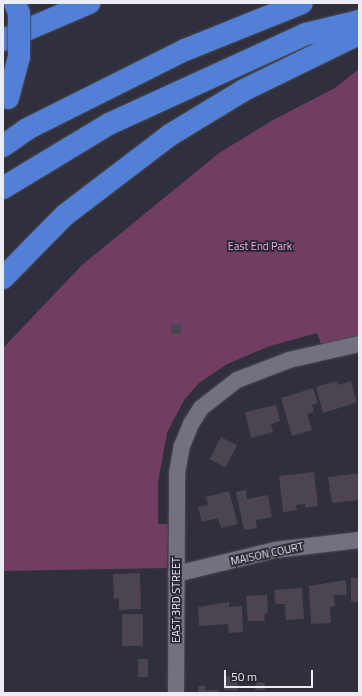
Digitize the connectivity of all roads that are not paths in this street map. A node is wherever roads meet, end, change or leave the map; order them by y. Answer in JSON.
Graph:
{"nodes":[{"id":1,"x":15,"y":3,"type":"edge"},
{"id":2,"x":89,"y":3,"type":"edge"},
{"id":3,"x":302,"y":3,"type":"edge"},
{"id":4,"x":359,"y":21,"type":"edge"},
{"id":5,"x":359,"y":34,"type":"edge"},
{"id":6,"x":3,"y":40,"type":"edge"},
{"id":7,"x":5,"y":102,"type":"edge"},
{"id":8,"x":3,"y":146,"type":"edge"},
{"id":9,"x":3,"y":188,"type":"edge"},
{"id":10,"x":3,"y":278,"type":"edge"},
{"id":11,"x":359,"y":344,"type":"edge"},
{"id":12,"x":359,"y":540,"type":"edge"},
{"id":13,"x":176,"y":574,"type":"junction"},
{"id":14,"x":176,"y":693,"type":"edge"}],
"edges":[{"from":1,"to":7,"type":"highway","bridge":true},
{"from":2,"to":6,"type":"highway"},
{"from":3,"to":8,"type":"highway"},
{"from":4,"to":9,"type":"highway"},
{"from":5,"to":10,"type":"highway"},
{"from":11,"to":13,"type":"street","name":"EAST 3RD STREET"},
{"from":12,"to":13,"type":"street","name":"MAISON COURT"},
{"from":13,"to":14,"type":"street","name":"EAST 3RD STREET"}]}
